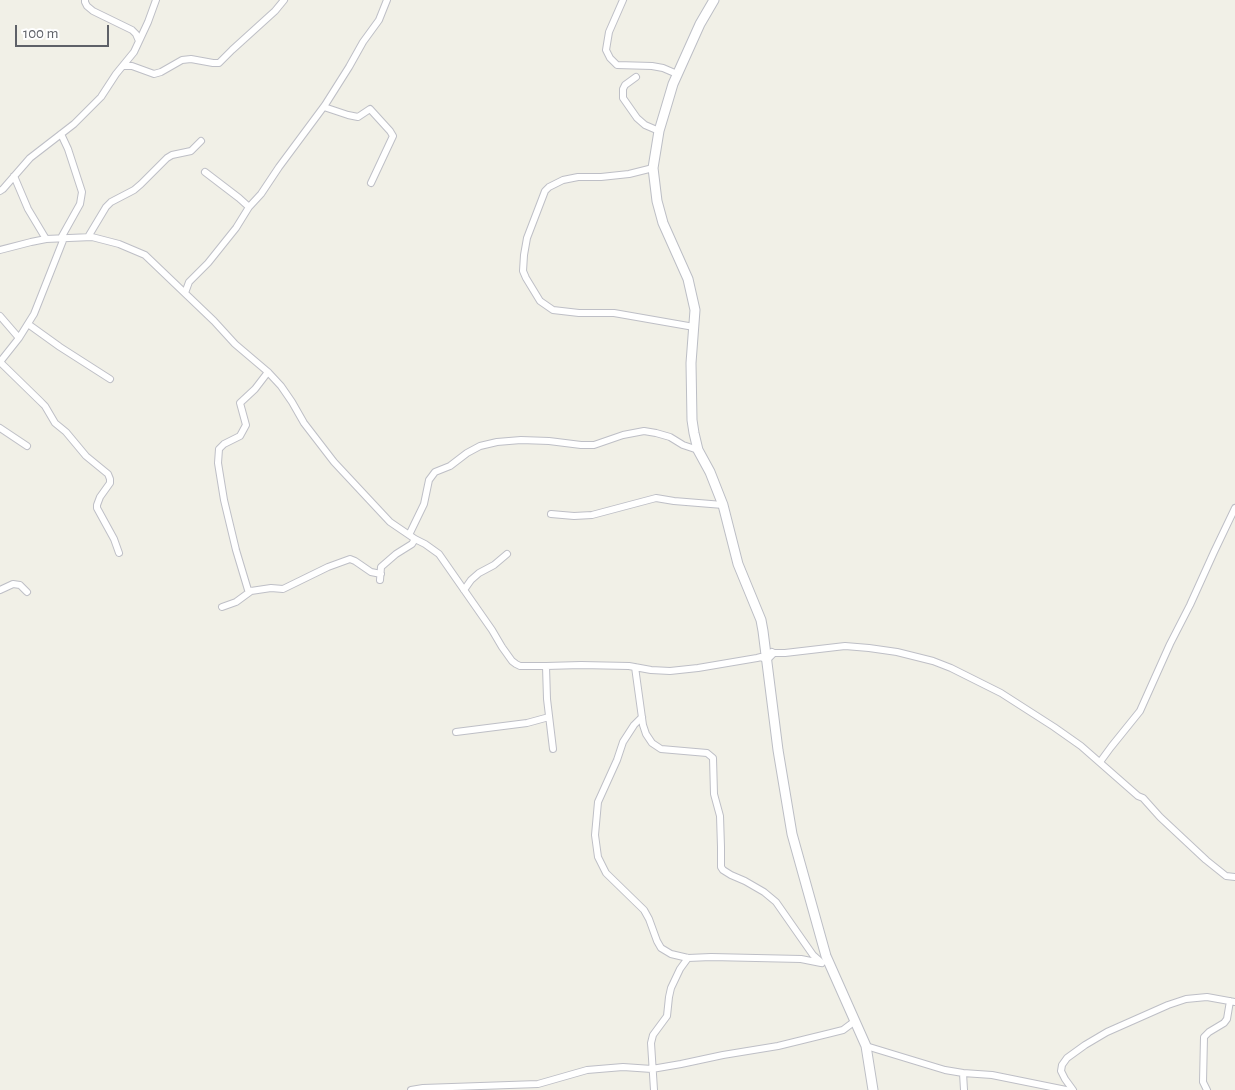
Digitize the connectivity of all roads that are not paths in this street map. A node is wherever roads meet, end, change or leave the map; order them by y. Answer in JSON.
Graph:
{"nodes":[{"id":1,"x":85,"y":0,"type":"edge"},
{"id":2,"x":156,"y":0,"type":"edge"},
{"id":3,"x":284,"y":0,"type":"edge"},
{"id":4,"x":387,"y":0,"type":"edge"},
{"id":5,"x":623,"y":0,"type":"edge"},
{"id":6,"x":714,"y":0,"type":"edge"},
{"id":7,"x":139,"y":41,"type":"junction"},
{"id":8,"x":122,"y":66,"type":"junction"},
{"id":9,"x":677,"y":74,"type":"junction"},
{"id":10,"x":636,"y":77,"type":"dead end"},
{"id":11,"x":324,"y":107,"type":"junction"},
{"id":12,"x":659,"y":131,"type":"junction"},
{"id":13,"x":61,"y":134,"type":"junction"},
{"id":14,"x":201,"y":141,"type":"dead end"},
{"id":15,"x":653,"y":168,"type":"junction"},
{"id":16,"x":205,"y":172,"type":"dead end"},
{"id":17,"x":14,"y":176,"type":"junction"},
{"id":18,"x":371,"y":182,"type":"dead end"},
{"id":19,"x":0,"y":191,"type":"edge"},
{"id":20,"x":249,"y":207,"type":"junction"},
{"id":21,"x":88,"y":237,"type":"junction"},
{"id":22,"x":62,"y":238,"type":"junction"},
{"id":23,"x":46,"y":239,"type":"junction"},
{"id":24,"x":0,"y":250,"type":"edge"},
{"id":25,"x":173,"y":281,"type":"junction"},
{"id":26,"x":189,"y":282,"type":"junction"},
{"id":27,"x":185,"y":293,"type":"junction"},
{"id":28,"x":0,"y":316,"type":"edge"},
{"id":29,"x":28,"y":324,"type":"junction"},
{"id":30,"x":694,"y":327,"type":"junction"},
{"id":31,"x":19,"y":338,"type":"junction"},
{"id":32,"x":0,"y":362,"type":"edge"},
{"id":33,"x":268,"y":372,"type":"junction"},
{"id":34,"x":110,"y":379,"type":"dead end"},
{"id":35,"x":0,"y":428,"type":"edge"},
{"id":36,"x":28,"y":446,"type":"dead end"},
{"id":37,"x":698,"y":450,"type":"junction"},
{"id":38,"x":723,"y":505,"type":"junction"},
{"id":39,"x":1235,"y":508,"type":"edge"},
{"id":40,"x":551,"y":514,"type":"dead end"},
{"id":41,"x":412,"y":537,"type":"junction"},
{"id":42,"x":119,"y":553,"type":"dead end"},
{"id":43,"x":507,"y":554,"type":"dead end"},
{"id":44,"x":0,"y":590,"type":"edge"},
{"id":45,"x":464,"y":590,"type":"junction"},
{"id":46,"x":251,"y":591,"type":"junction"},
{"id":47,"x":27,"y":592,"type":"dead end"},
{"id":48,"x":222,"y":607,"type":"dead end"},
{"id":49,"x":769,"y":654,"type":"junction"},
{"id":50,"x":546,"y":666,"type":"junction"},
{"id":51,"x":635,"y":667,"type":"junction"},
{"id":52,"x":549,"y":717,"type":"junction"},
{"id":53,"x":642,"y":717,"type":"junction"},
{"id":54,"x":456,"y":732,"type":"dead end"},
{"id":55,"x":553,"y":749,"type":"dead end"},
{"id":56,"x":1100,"y":762,"type":"junction"},
{"id":57,"x":1235,"y":877,"type":"edge"},
{"id":58,"x":688,"y":958,"type":"junction"},
{"id":59,"x":821,"y":963,"type":"junction"},
{"id":60,"x":833,"y":972,"type":"junction"},
{"id":61,"x":1233,"y":1002,"type":"edge"},
{"id":62,"x":855,"y":1020,"type":"junction"},
{"id":63,"x":866,"y":1046,"type":"junction"},
{"id":64,"x":652,"y":1069,"type":"junction"},
{"id":65,"x":963,"y":1073,"type":"junction"},
{"id":66,"x":482,"y":1088,"type":"edge"},
{"id":67,"x":411,"y":1090,"type":"edge"},
{"id":68,"x":654,"y":1090,"type":"edge"},
{"id":69,"x":873,"y":1090,"type":"edge"},
{"id":70,"x":964,"y":1090,"type":"edge"},
{"id":71,"x":1066,"y":1090,"type":"edge"},
{"id":72,"x":1073,"y":1090,"type":"edge"},
{"id":73,"x":1207,"y":1090,"type":"edge"}],
"edges":[{"from":1,"to":7,"type":"street"},
{"from":2,"to":7,"type":"street"},
{"from":3,"to":8,"type":"street"},
{"from":4,"to":11,"type":"street"},
{"from":5,"to":9,"type":"street"},
{"from":6,"to":9,"type":"street"},
{"from":7,"to":8,"type":"street"},
{"from":8,"to":13,"type":"street"},
{"from":9,"to":12,"type":"street"},
{"from":10,"to":12,"type":"street"},
{"from":11,"to":18,"type":"street"},
{"from":11,"to":20,"type":"street"},
{"from":12,"to":15,"type":"street"},
{"from":13,"to":17,"type":"street"},
{"from":13,"to":22,"type":"street"},
{"from":14,"to":21,"type":"street"},
{"from":15,"to":30,"type":"street"},
{"from":15,"to":30,"type":"street"},
{"from":16,"to":20,"type":"street"},
{"from":17,"to":19,"type":"street"},
{"from":17,"to":23,"type":"street"},
{"from":20,"to":26,"type":"street"},
{"from":21,"to":22,"type":"street"},
{"from":21,"to":25,"type":"street"},
{"from":22,"to":23,"type":"street"},
{"from":22,"to":29,"type":"street"},
{"from":23,"to":24,"type":"street"},
{"from":25,"to":26,"type":"street"},
{"from":25,"to":27,"type":"street"},
{"from":26,"to":27,"type":"street"},
{"from":27,"to":33,"type":"street"},
{"from":28,"to":31,"type":"street"},
{"from":29,"to":31,"type":"street"},
{"from":29,"to":34,"type":"street"},
{"from":30,"to":37,"type":"street"},
{"from":31,"to":32,"type":"street"},
{"from":32,"to":42,"type":"street"},
{"from":33,"to":41,"type":"street"},
{"from":33,"to":46,"type":"street"},
{"from":35,"to":36,"type":"street"},
{"from":37,"to":38,"type":"street"},
{"from":37,"to":41,"type":"street"},
{"from":38,"to":40,"type":"street"},
{"from":38,"to":49,"type":"street"},
{"from":39,"to":56,"type":"street"},
{"from":41,"to":45,"type":"street"},
{"from":41,"to":46,"type":"street"},
{"from":43,"to":45,"type":"street"},
{"from":44,"to":47,"type":"street"},
{"from":45,"to":50,"type":"street"},
{"from":46,"to":48,"type":"street"},
{"from":49,"to":51,"type":"street"},
{"from":49,"to":56,"type":"street"},
{"from":49,"to":60,"type":"street"},
{"from":50,"to":51,"type":"street"},
{"from":50,"to":52,"type":"street"},
{"from":51,"to":53,"type":"street"},
{"from":52,"to":54,"type":"street"},
{"from":52,"to":55,"type":"street"},
{"from":53,"to":58,"type":"street"},
{"from":53,"to":59,"type":"street"},
{"from":56,"to":57,"type":"street"},
{"from":58,"to":59,"type":"street"},
{"from":58,"to":64,"type":"street"},
{"from":59,"to":60,"type":"street"},
{"from":60,"to":62,"type":"street"},
{"from":61,"to":72,"type":"street"},
{"from":61,"to":73,"type":"street"},
{"from":62,"to":63,"type":"street"},
{"from":62,"to":64,"type":"street"},
{"from":63,"to":65,"type":"street"},
{"from":63,"to":69,"type":"street"},
{"from":64,"to":66,"type":"street"},
{"from":64,"to":68,"type":"street"},
{"from":65,"to":70,"type":"street"},
{"from":65,"to":71,"type":"street"},
{"from":66,"to":67,"type":"street"}]}
